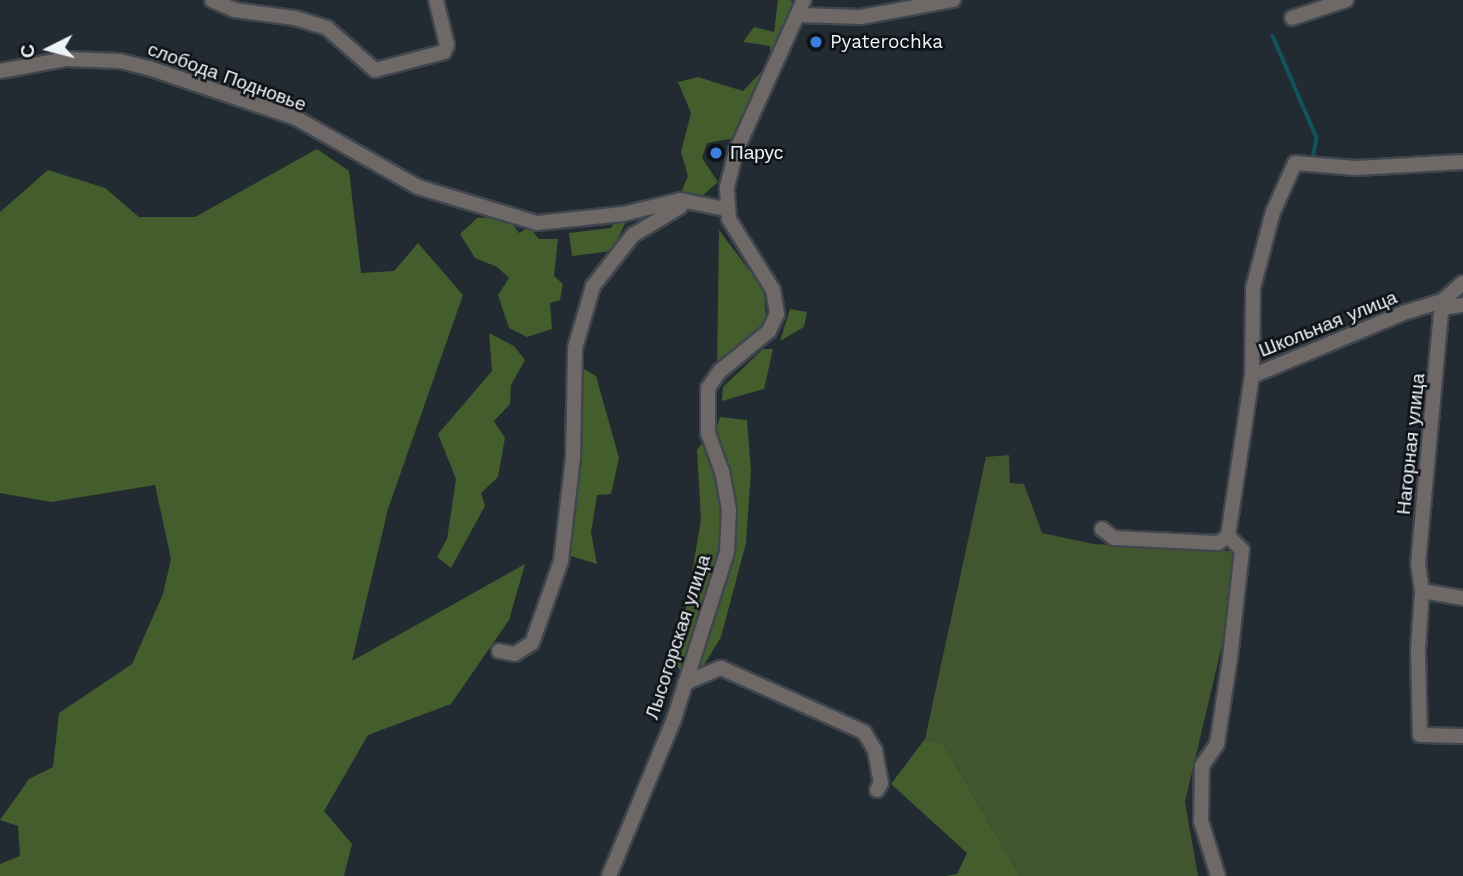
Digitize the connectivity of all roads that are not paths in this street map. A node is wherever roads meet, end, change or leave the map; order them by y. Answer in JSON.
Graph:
{"nodes":[{"id":1,"x":212,"y":0,"type":"edge"},
{"id":2,"x":436,"y":0,"type":"edge"},
{"id":3,"x":804,"y":0,"type":"edge"},
{"id":4,"x":953,"y":0,"type":"edge"},
{"id":5,"x":1346,"y":0,"type":"edge"},
{"id":6,"x":800,"y":15,"type":"junction"},
{"id":7,"x":1292,"y":18,"type":"dead end"},
{"id":8,"x":0,"y":71,"type":"edge"},
{"id":9,"x":1463,"y":162,"type":"edge"},
{"id":10,"x":679,"y":202,"type":"junction"},
{"id":11,"x":726,"y":209,"type":"junction"},
{"id":12,"x":1463,"y":283,"type":"edge"},
{"id":13,"x":1443,"y":305,"type":"junction"},
{"id":14,"x":1463,"y":305,"type":"edge"},
{"id":15,"x":1252,"y":376,"type":"junction"},
{"id":16,"x":1102,"y":529,"type":"dead end"},
{"id":17,"x":1228,"y":536,"type":"junction"},
{"id":18,"x":1422,"y":591,"type":"junction"},
{"id":19,"x":1463,"y":598,"type":"edge"},
{"id":20,"x":499,"y":651,"type":"dead end"},
{"id":21,"x":685,"y":683,"type":"junction"},
{"id":22,"x":1463,"y":736,"type":"edge"},
{"id":23,"x":877,"y":790,"type":"dead end"},
{"id":24,"x":609,"y":876,"type":"edge"},
{"id":25,"x":1218,"y":876,"type":"edge"}],
"edges":[{"from":1,"to":2,"type":"street"},
{"from":3,"to":6,"type":"street"},
{"from":4,"to":6,"type":"street"},
{"from":5,"to":7,"type":"street"},
{"from":6,"to":11,"type":"street"},
{"from":8,"to":10,"type":"street","name":"слобода Подновье"},
{"from":9,"to":15,"type":"street","name":"Школьная улица"},
{"from":10,"to":11,"type":"street"},
{"from":10,"to":20,"type":"street"},
{"from":11,"to":21,"type":"street","name":"Лысогорская улица"},
{"from":12,"to":13,"type":"street","name":"Школьная улица"},
{"from":13,"to":14,"type":"street","name":"Школьная улица"},
{"from":13,"to":15,"type":"street","name":"Школьная улица"},
{"from":13,"to":18,"type":"street","name":"Нагорная улица"},
{"from":15,"to":17,"type":"street"},
{"from":16,"to":17,"type":"street"},
{"from":17,"to":25,"type":"street"},
{"from":18,"to":19,"type":"street"},
{"from":18,"to":22,"type":"street","name":"Нагорная улица"},
{"from":21,"to":23,"type":"street"},
{"from":21,"to":24,"type":"street","name":"Лысогорская улица"}]}
